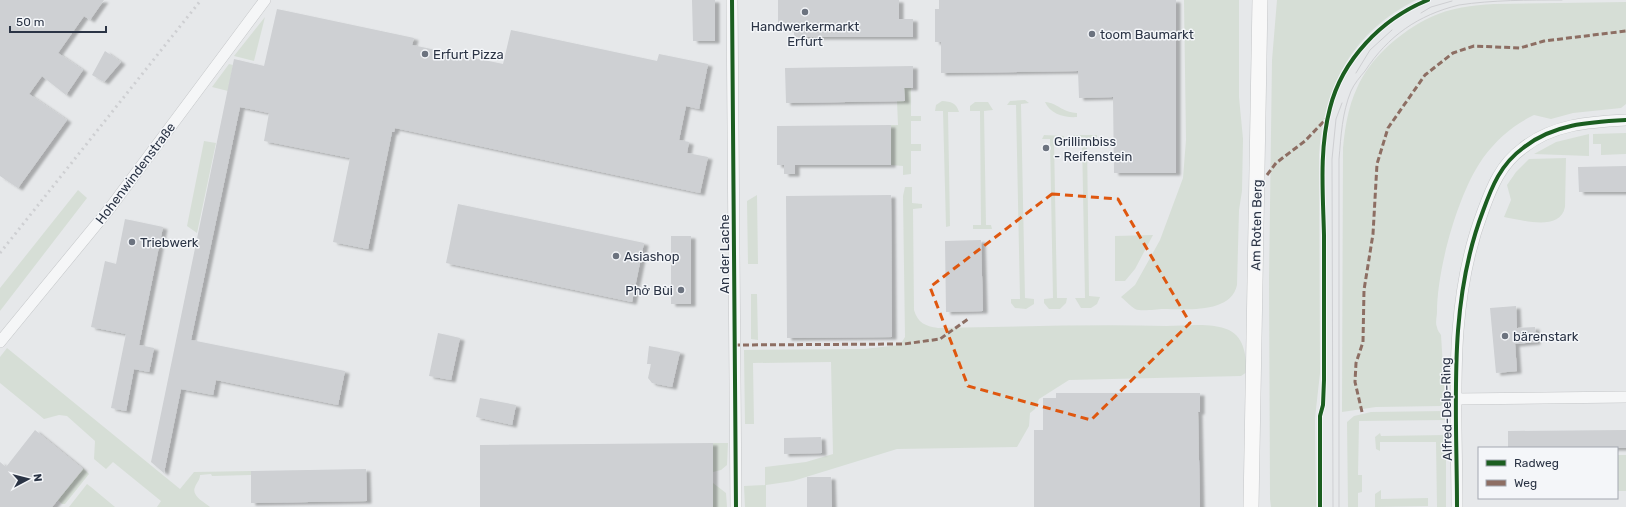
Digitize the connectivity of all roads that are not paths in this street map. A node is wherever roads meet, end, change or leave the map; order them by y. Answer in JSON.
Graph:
{"nodes":[{"id":1,"x":265,"y":0,"type":"edge"},
{"id":2,"x":732,"y":0,"type":"edge"},
{"id":3,"x":1260,"y":0,"type":"edge"},
{"id":4,"x":1626,"y":120,"type":"edge"},
{"id":5,"x":0,"y":342,"type":"edge"},
{"id":6,"x":1626,"y":397,"type":"edge"},
{"id":7,"x":1456,"y":399,"type":"junction"},
{"id":8,"x":1253,"y":451,"type":"junction"},
{"id":9,"x":736,"y":507,"type":"edge"},
{"id":10,"x":1251,"y":507,"type":"edge"},
{"id":11,"x":1260,"y":507,"type":"edge"},
{"id":12,"x":1457,"y":507,"type":"edge"}],
"edges":[{"from":1,"to":5,"type":"street","name":"Hohenwindenstraße"},
{"from":2,"to":9,"type":"street","name":"An der Lache"},
{"from":3,"to":8,"type":"main road","name":"Am Roten Berg"},
{"from":4,"to":7,"type":"street","name":"Alfred-Delp-Ring"},
{"from":6,"to":7,"type":"street","name":"Alfred-Delp-Ring"},
{"from":7,"to":12,"type":"street","name":"Alfred-Delp-Ring"},
{"from":8,"to":10,"type":"main road","name":"Am Roten Berg"},
{"from":8,"to":11,"type":"main road","name":"Am Roten Berg"}]}
